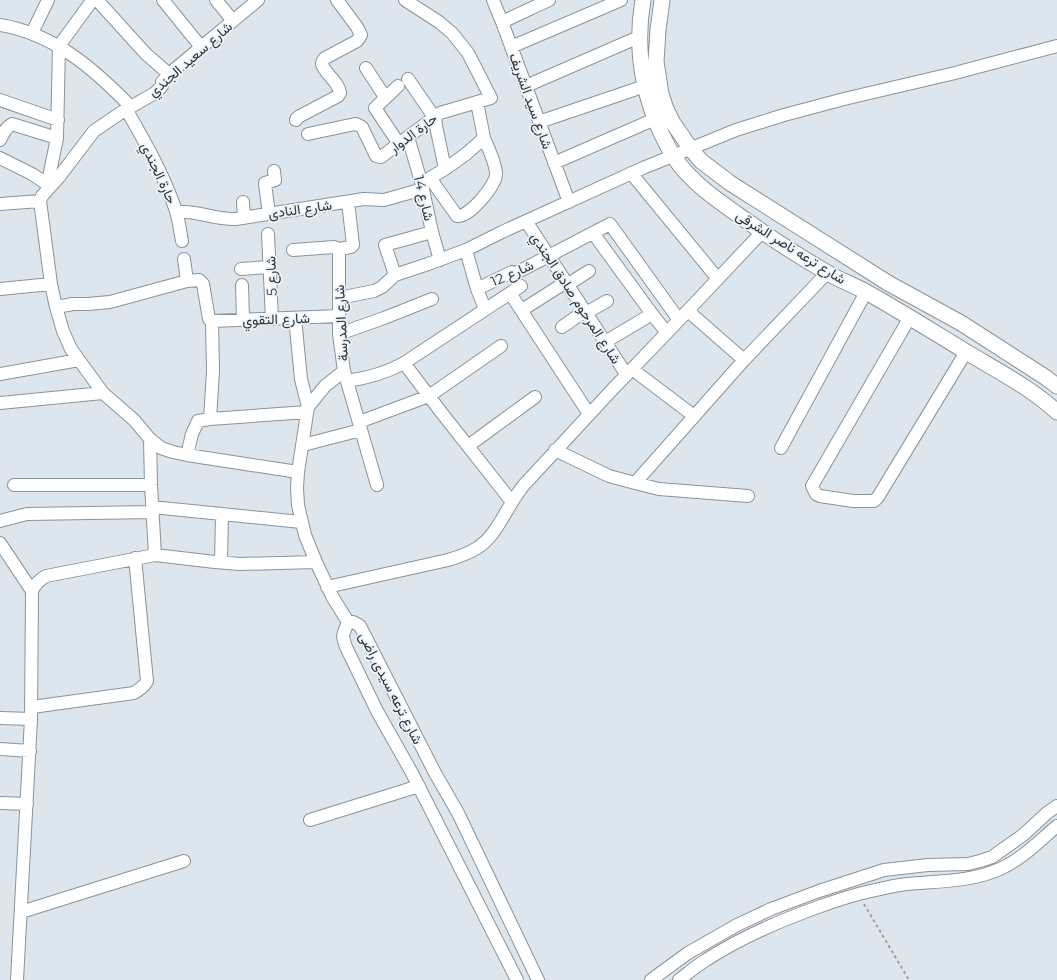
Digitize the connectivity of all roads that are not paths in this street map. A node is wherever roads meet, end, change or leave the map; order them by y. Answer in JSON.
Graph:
{"nodes":[{"id":1,"x":48,"y":0,"type":"edge"},
{"id":2,"x":95,"y":0,"type":"edge"},
{"id":3,"x":163,"y":0,"type":"edge"},
{"id":4,"x":216,"y":0,"type":"edge"},
{"id":5,"x":337,"y":0,"type":"edge"},
{"id":6,"x":405,"y":0,"type":"edge"},
{"id":7,"x":493,"y":0,"type":"edge"},
{"id":8,"x":549,"y":0,"type":"edge"},
{"id":9,"x":621,"y":0,"type":"edge"},
{"id":10,"x":643,"y":0,"type":"edge"},
{"id":11,"x":662,"y":0,"type":"edge"},
{"id":12,"x":251,"y":2,"type":"edge"},
{"id":13,"x":233,"y":21,"type":"junction"},
{"id":14,"x":502,"y":22,"type":"junction"},
{"id":15,"x":0,"y":25,"type":"edge"},
{"id":16,"x":32,"y":33,"type":"junction"},
{"id":17,"x":640,"y":37,"type":"junction"},
{"id":18,"x":59,"y":46,"type":"junction"},
{"id":19,"x":1057,"y":46,"type":"edge"},
{"id":20,"x":202,"y":47,"type":"junction"},
{"id":21,"x":512,"y":47,"type":"junction"},
{"id":22,"x":366,"y":68,"type":"dead end"},
{"id":23,"x":169,"y":74,"type":"junction"},
{"id":24,"x":408,"y":79,"type":"dead end"},
{"id":25,"x":398,"y":86,"type":"dead end"},
{"id":26,"x":526,"y":86,"type":"junction"},
{"id":27,"x":645,"y":86,"type":"junction"},
{"id":28,"x":385,"y":97,"type":"junction"},
{"id":29,"x":0,"y":100,"type":"edge"},
{"id":30,"x":477,"y":102,"type":"junction"},
{"id":31,"x":128,"y":108,"type":"junction"},
{"id":32,"x":435,"y":116,"type":"junction"},
{"id":33,"x":655,"y":119,"type":"junction"},
{"id":34,"x":58,"y":120,"type":"junction"},
{"id":35,"x":296,"y":120,"type":"dead end"},
{"id":36,"x":539,"y":122,"type":"junction"},
{"id":37,"x":308,"y":134,"type":"dead end"},
{"id":38,"x":57,"y":138,"type":"junction"},
{"id":39,"x":484,"y":138,"type":"junction"},
{"id":40,"x":0,"y":140,"type":"edge"},
{"id":41,"x":403,"y":141,"type":"junction"},
{"id":42,"x":691,"y":149,"type":"junction"},
{"id":43,"x":673,"y":156,"type":"junction"},
{"id":44,"x":0,"y":158,"type":"edge"},
{"id":45,"x":554,"y":163,"type":"junction"},
{"id":46,"x":445,"y":169,"type":"junction"},
{"id":47,"x":274,"y":171,"type":"dead end"},
{"id":48,"x":631,"y":173,"type":"junction"},
{"id":49,"x":50,"y":186,"type":"junction"},
{"id":50,"x":423,"y":189,"type":"junction"},
{"id":51,"x":40,"y":201,"type":"junction"},
{"id":52,"x":243,"y":202,"type":"dead end"},
{"id":53,"x":348,"y":202,"type":"junction"},
{"id":54,"x":569,"y":202,"type":"junction"},
{"id":55,"x":0,"y":204,"type":"edge"},
{"id":56,"x":176,"y":212,"type":"junction"},
{"id":57,"x":270,"y":214,"type":"junction"},
{"id":58,"x":244,"y":217,"type":"junction"},
{"id":59,"x":526,"y":221,"type":"junction"},
{"id":60,"x":432,"y":232,"type":"junction"},
{"id":61,"x":762,"y":232,"type":"junction"},
{"id":62,"x":593,"y":233,"type":"junction"},
{"id":63,"x":268,"y":234,"type":"dead end"},
{"id":64,"x":182,"y":241,"type":"dead end"},
{"id":65,"x":338,"y":249,"type":"junction"},
{"id":66,"x":293,"y":250,"type":"dead end"},
{"id":67,"x":466,"y":250,"type":"junction"},
{"id":68,"x":549,"y":256,"type":"junction"},
{"id":69,"x":184,"y":259,"type":"dead end"},
{"id":70,"x":440,"y":260,"type":"junction"},
{"id":71,"x":270,"y":268,"type":"junction"},
{"id":72,"x":241,"y":269,"type":"dead end"},
{"id":73,"x":589,"y":271,"type":"dead end"},
{"id":74,"x":827,"y":273,"type":"junction"},
{"id":75,"x":395,"y":275,"type":"junction"},
{"id":76,"x":718,"y":279,"type":"junction"},
{"id":77,"x":187,"y":281,"type":"junction"},
{"id":78,"x":567,"y":283,"type":"junction"},
{"id":79,"x":51,"y":284,"type":"junction"},
{"id":80,"x":242,"y":285,"type":"dead end"},
{"id":81,"x":521,"y":286,"type":"dead end"},
{"id":82,"x":0,"y":289,"type":"edge"},
{"id":83,"x":477,"y":289,"type":"junction"},
{"id":84,"x":866,"y":292,"type":"junction"},
{"id":85,"x":510,"y":293,"type":"junction"},
{"id":86,"x":339,"y":298,"type":"junction"},
{"id":87,"x":432,"y":299,"type":"dead end"},
{"id":88,"x":607,"y":301,"type":"dead end"},
{"id":89,"x":56,"y":307,"type":"junction"},
{"id":90,"x":485,"y":310,"type":"junction"},
{"id":91,"x":522,"y":310,"type":"junction"},
{"id":92,"x":688,"y":311,"type":"junction"},
{"id":93,"x":586,"y":312,"type":"junction"},
{"id":94,"x":652,"y":314,"type":"junction"},
{"id":95,"x":339,"y":316,"type":"junction"},
{"id":96,"x":910,"y":317,"type":"junction"},
{"id":97,"x":272,"y":318,"type":"junction"},
{"id":98,"x":295,"y":318,"type":"junction"},
{"id":99,"x":244,"y":320,"type":"junction"},
{"id":100,"x":679,"y":320,"type":"junction"},
{"id":101,"x":212,"y":321,"type":"junction"},
{"id":102,"x":562,"y":326,"type":"dead end"},
{"id":103,"x":666,"y":333,"type":"junction"},
{"id":104,"x":339,"y":334,"type":"junction"},
{"id":105,"x":605,"y":342,"type":"junction"},
{"id":106,"x":501,"y":346,"type":"dead end"},
{"id":107,"x":966,"y":352,"type":"junction"},
{"id":108,"x":79,"y":360,"type":"junction"},
{"id":109,"x":744,"y":360,"type":"junction"},
{"id":110,"x":404,"y":363,"type":"junction"},
{"id":111,"x":629,"y":372,"type":"junction"},
{"id":112,"x":0,"y":374,"type":"edge"},
{"id":113,"x":346,"y":376,"type":"junction"},
{"id":114,"x":1057,"y":386,"type":"edge"},
{"id":115,"x":103,"y":392,"type":"junction"},
{"id":116,"x":429,"y":396,"type":"junction"},
{"id":117,"x":535,"y":397,"type":"dead end"},
{"id":118,"x":0,"y":403,"type":"edge"},
{"id":119,"x":308,"y":410,"type":"junction"},
{"id":120,"x":1057,"y":412,"type":"edge"},
{"id":121,"x":589,"y":414,"type":"junction"},
{"id":122,"x":694,"y":416,"type":"junction"},
{"id":123,"x":210,"y":419,"type":"junction"},
{"id":124,"x":360,"y":426,"type":"junction"},
{"id":125,"x":150,"y":439,"type":"junction"},
{"id":126,"x":303,"y":445,"type":"junction"},
{"id":127,"x":468,"y":446,"type":"junction"},
{"id":128,"x":781,"y":448,"type":"dead end"},
{"id":129,"x":555,"y":450,"type":"junction"},
{"id":130,"x":187,"y":455,"type":"junction"},
{"id":131,"x":298,"y":472,"type":"junction"},
{"id":132,"x":635,"y":483,"type":"junction"},
{"id":133,"x":14,"y":485,"type":"dead end"},
{"id":134,"x":151,"y":485,"type":"junction"},
{"id":135,"x":377,"y":485,"type":"dead end"},
{"id":136,"x":748,"y":496,"type":"dead end"},
{"id":137,"x":512,"y":502,"type":"junction"},
{"id":138,"x":152,"y":510,"type":"junction"},
{"id":139,"x":222,"y":514,"type":"junction"},
{"id":140,"x":0,"y":521,"type":"edge"},
{"id":141,"x":301,"y":522,"type":"junction"},
{"id":142,"x":0,"y":543,"type":"edge"},
{"id":143,"x":155,"y":555,"type":"junction"},
{"id":144,"x":135,"y":558,"type":"junction"},
{"id":145,"x":221,"y":562,"type":"junction"},
{"id":146,"x":316,"y":562,"type":"junction"},
{"id":147,"x":327,"y":587,"type":"junction"},
{"id":148,"x":32,"y":591,"type":"junction"},
{"id":149,"x":348,"y":622,"type":"junction"},
{"id":150,"x":31,"y":713,"type":"junction"},
{"id":151,"x":0,"y":718,"type":"edge"},
{"id":152,"x":0,"y":749,"type":"edge"},
{"id":153,"x":30,"y":751,"type":"junction"},
{"id":154,"x":419,"y":786,"type":"junction"},
{"id":155,"x":0,"y":803,"type":"edge"},
{"id":156,"x":27,"y":804,"type":"junction"},
{"id":157,"x":1057,"y":806,"type":"edge"},
{"id":158,"x":310,"y":820,"type":"dead end"},
{"id":159,"x":1057,"y":826,"type":"edge"},
{"id":160,"x":184,"y":861,"type":"dead end"},
{"id":161,"x":21,"y":912,"type":"junction"},
{"id":162,"x":17,"y":980,"type":"edge"},
{"id":163,"x":517,"y":980,"type":"edge"},
{"id":164,"x":538,"y":980,"type":"edge"},
{"id":165,"x":651,"y":980,"type":"edge"},
{"id":166,"x":679,"y":980,"type":"edge"}],
"edges":[{"from":1,"to":16,"type":"street"},
{"from":2,"to":18,"type":"street"},
{"from":2,"to":23,"type":"street"},
{"from":3,"to":20,"type":"street"},
{"from":4,"to":13,"type":"street"},
{"from":5,"to":35,"type":"street"},
{"from":6,"to":30,"type":"street","name":"حارة الدوار"},
{"from":7,"to":14,"type":"street","name":"شارع سيد الشريف"},
{"from":8,"to":14,"type":"street"},
{"from":9,"to":21,"type":"street"},
{"from":10,"to":17,"type":"street","name":"شارع ترعه ناصر الشرقى"},
{"from":11,"to":42,"type":"street","name":"شارع ترعه ناصر الشرقى"},
{"from":12,"to":13,"type":"street","name":"شارع سعيد الجندي"},
{"from":13,"to":20,"type":"street","name":"شارع سعيد الجندي"},
{"from":14,"to":21,"type":"street","name":"شارع سيد الشريف"},
{"from":15,"to":16,"type":"street","name":"حارة الجندي"},
{"from":16,"to":18,"type":"street","name":"حارة الجندي"},
{"from":17,"to":26,"type":"street"},
{"from":17,"to":27,"type":"street","name":"شارع ترعه ناصر الشرقى"},
{"from":18,"to":31,"type":"street","name":"حارة الجندي"},
{"from":18,"to":34,"type":"street"},
{"from":19,"to":42,"type":"street"},
{"from":20,"to":23,"type":"street","name":"شارع سعيد الجندي"},
{"from":21,"to":26,"type":"street","name":"شارع سيد الشريف"},
{"from":22,"to":28,"type":"street"},
{"from":23,"to":31,"type":"street","name":"شارع سعيد الجندي"},
{"from":24,"to":32,"type":"street"},
{"from":25,"to":28,"type":"street"},
{"from":26,"to":36,"type":"street","name":"شارع سيد الشريف"},
{"from":27,"to":33,"type":"street","name":"شارع ترعه ناصر الشرقى"},
{"from":27,"to":36,"type":"street"},
{"from":28,"to":41,"type":"street","name":"شارع 14"},
{"from":29,"to":34,"type":"street"},
{"from":30,"to":32,"type":"street","name":"حارة الدوار"},
{"from":30,"to":39,"type":"street"},
{"from":31,"to":49,"type":"street","name":"شارع سعيد الجندي"},
{"from":31,"to":56,"type":"street","name":"حارة الجندي"},
{"from":32,"to":41,"type":"street","name":"حارة الدوار"},
{"from":32,"to":46,"type":"street"},
{"from":33,"to":43,"type":"street","name":"شارع ترعه ناصر الشرقى"},
{"from":33,"to":45,"type":"street"},
{"from":34,"to":38,"type":"street"},
{"from":36,"to":45,"type":"street","name":"شارع سيد الشريف"},
{"from":37,"to":41,"type":"street","name":"حارة الدوار"},
{"from":38,"to":40,"type":"street"},
{"from":38,"to":49,"type":"street"},
{"from":39,"to":46,"type":"street"},
{"from":39,"to":46,"type":"street"},
{"from":41,"to":50,"type":"street","name":"شارع 14"},
{"from":42,"to":43,"type":"street"},
{"from":42,"to":114,"type":"street","name":"شارع ترعه ناصر الشرقى"},
{"from":43,"to":48,"type":"street"},
{"from":43,"to":61,"type":"street","name":"شارع ترعه ناصر الشرقى"},
{"from":44,"to":49,"type":"street"},
{"from":45,"to":54,"type":"street","name":"شارع سيد الشريف"},
{"from":47,"to":57,"type":"street"},
{"from":48,"to":54,"type":"street"},
{"from":48,"to":76,"type":"street"},
{"from":49,"to":51,"type":"street","name":"شارع سعيد الجندي"},
{"from":50,"to":53,"type":"street","name":"شارع النادى"},
{"from":50,"to":60,"type":"street","name":"شارع 14"},
{"from":51,"to":55,"type":"street"},
{"from":51,"to":79,"type":"street"},
{"from":52,"to":58,"type":"street"},
{"from":53,"to":57,"type":"street","name":"شارع النادى"},
{"from":53,"to":65,"type":"street"},
{"from":54,"to":59,"type":"street"},
{"from":56,"to":58,"type":"street","name":"شارع النادى"},
{"from":56,"to":64,"type":"street","name":"حارة الجندي"},
{"from":57,"to":58,"type":"street","name":"شارع النادى"},
{"from":59,"to":67,"type":"street"},
{"from":59,"to":68,"type":"street","name":"شارع المرحوم صادق الجندي"},
{"from":60,"to":70,"type":"street","name":"شارع 14"},
{"from":60,"to":75,"type":"street"},
{"from":61,"to":74,"type":"street","name":"شارع ترعه ناصر الشرقى"},
{"from":61,"to":76,"type":"street"},
{"from":62,"to":68,"type":"street","name":"شارع 12"},
{"from":62,"to":94,"type":"street"},
{"from":62,"to":100,"type":"street","name":"شارع 12"},
{"from":63,"to":71,"type":"street","name":"شارع 5"},
{"from":65,"to":66,"type":"street"},
{"from":65,"to":86,"type":"street","name":"شارع المدرسة"},
{"from":67,"to":70,"type":"street"},
{"from":67,"to":83,"type":"street"},
{"from":68,"to":78,"type":"street","name":"شارع المرحوم صادق الجندي"},
{"from":68,"to":83,"type":"street","name":"شارع 12"},
{"from":69,"to":77,"type":"street"},
{"from":70,"to":75,"type":"street"},
{"from":71,"to":72,"type":"street"},
{"from":71,"to":97,"type":"street","name":"شارع 5"},
{"from":73,"to":78,"type":"street"},
{"from":74,"to":84,"type":"street","name":"شارع ترعه ناصر الشرقى"},
{"from":74,"to":109,"type":"street"},
{"from":75,"to":86,"type":"street"},
{"from":76,"to":92,"type":"street"},
{"from":77,"to":89,"type":"street"},
{"from":77,"to":101,"type":"street"},
{"from":78,"to":91,"type":"street"},
{"from":78,"to":93,"type":"street","name":"شارع المرحوم صادق الجندي"},
{"from":79,"to":82,"type":"street"},
{"from":79,"to":89,"type":"street"},
{"from":80,"to":99,"type":"street"},
{"from":81,"to":85,"type":"street"},
{"from":83,"to":90,"type":"street"},
{"from":84,"to":96,"type":"street","name":"شارع ترعه ناصر الشرقى"},
{"from":84,"to":128,"type":"street"},
{"from":85,"to":90,"type":"street"},
{"from":85,"to":91,"type":"street"},
{"from":86,"to":95,"type":"street","name":"شارع المدرسة"},
{"from":87,"to":104,"type":"street"},
{"from":88,"to":93,"type":"street"},
{"from":89,"to":108,"type":"street"},
{"from":90,"to":110,"type":"street"},
{"from":91,"to":121,"type":"street"},
{"from":92,"to":100,"type":"street"},
{"from":92,"to":109,"type":"street"},
{"from":93,"to":102,"type":"street"},
{"from":93,"to":105,"type":"street","name":"شارع المرحوم صادق الجندي"},
{"from":94,"to":103,"type":"street"},
{"from":94,"to":105,"type":"street"},
{"from":95,"to":98,"type":"street","name":"شارع التقوي"},
{"from":95,"to":104,"type":"street","name":"شارع المدرسة"},
{"from":96,"to":107,"type":"street","name":"شارع ترعه ناصر الشرقى"},
{"from":96,"to":107,"type":"street"},
{"from":97,"to":98,"type":"street","name":"شارع التقوي"},
{"from":97,"to":99,"type":"street","name":"شارع التقوي"},
{"from":98,"to":119,"type":"street","name":"شارع ترعه سيدى راضى"},
{"from":99,"to":101,"type":"street","name":"شارع التقوي"},
{"from":100,"to":103,"type":"street"},
{"from":101,"to":123,"type":"street"},
{"from":103,"to":111,"type":"street"},
{"from":104,"to":113,"type":"street","name":"شارع المدرسة"},
{"from":105,"to":111,"type":"street","name":"شارع المرحوم صادق الجندي"},
{"from":106,"to":116,"type":"street"},
{"from":107,"to":120,"type":"street","name":"شارع ترعه ناصر الشرقى"},
{"from":108,"to":112,"type":"street"},
{"from":108,"to":115,"type":"street"},
{"from":109,"to":122,"type":"street"},
{"from":110,"to":113,"type":"street"},
{"from":110,"to":116,"type":"street"},
{"from":111,"to":121,"type":"street"},
{"from":111,"to":122,"type":"street","name":"شارع المرحوم صادق الجندي"},
{"from":113,"to":119,"type":"street"},
{"from":113,"to":124,"type":"street","name":"شارع المدرسة"},
{"from":115,"to":118,"type":"street"},
{"from":115,"to":125,"type":"street"},
{"from":116,"to":124,"type":"street"},
{"from":116,"to":127,"type":"street"},
{"from":117,"to":127,"type":"street"},
{"from":119,"to":123,"type":"street"},
{"from":119,"to":126,"type":"street","name":"شارع ترعه سيدى راضى"},
{"from":121,"to":129,"type":"street"},
{"from":122,"to":132,"type":"street"},
{"from":123,"to":130,"type":"street"},
{"from":124,"to":126,"type":"street"},
{"from":124,"to":135,"type":"street","name":"شارع المدرسة"},
{"from":125,"to":130,"type":"street"},
{"from":125,"to":134,"type":"street"},
{"from":126,"to":131,"type":"street","name":"شارع ترعه سيدى راضى"},
{"from":127,"to":137,"type":"street"},
{"from":129,"to":132,"type":"street"},
{"from":129,"to":137,"type":"street"},
{"from":130,"to":131,"type":"street"},
{"from":131,"to":141,"type":"street","name":"شارع ترعه سيدى راضى"},
{"from":132,"to":136,"type":"street"},
{"from":133,"to":134,"type":"street"},
{"from":134,"to":138,"type":"street"},
{"from":137,"to":147,"type":"street"},
{"from":138,"to":139,"type":"street"},
{"from":138,"to":140,"type":"street"},
{"from":138,"to":143,"type":"street"},
{"from":139,"to":141,"type":"street"},
{"from":139,"to":145,"type":"street"},
{"from":141,"to":146,"type":"street","name":"شارع ترعه سيدى راضى"},
{"from":142,"to":148,"type":"street"},
{"from":143,"to":144,"type":"street"},
{"from":143,"to":145,"type":"street"},
{"from":144,"to":148,"type":"street"},
{"from":144,"to":150,"type":"street"},
{"from":145,"to":146,"type":"street"},
{"from":146,"to":147,"type":"street","name":"شارع ترعه سيدى راضى"},
{"from":147,"to":149,"type":"street","name":"شارع ترعه سيدى راضى"},
{"from":148,"to":150,"type":"street"},
{"from":149,"to":154,"type":"street"},
{"from":149,"to":164,"type":"street","name":"شارع ترعه سيدى راضى"},
{"from":150,"to":151,"type":"street"},
{"from":150,"to":153,"type":"street"},
{"from":152,"to":153,"type":"street"},
{"from":153,"to":156,"type":"street"},
{"from":154,"to":158,"type":"street"},
{"from":154,"to":163,"type":"street"},
{"from":155,"to":156,"type":"street"},
{"from":156,"to":161,"type":"street"},
{"from":157,"to":165,"type":"street"},
{"from":159,"to":166,"type":"street"},
{"from":160,"to":161,"type":"street"},
{"from":161,"to":162,"type":"street"}]}
